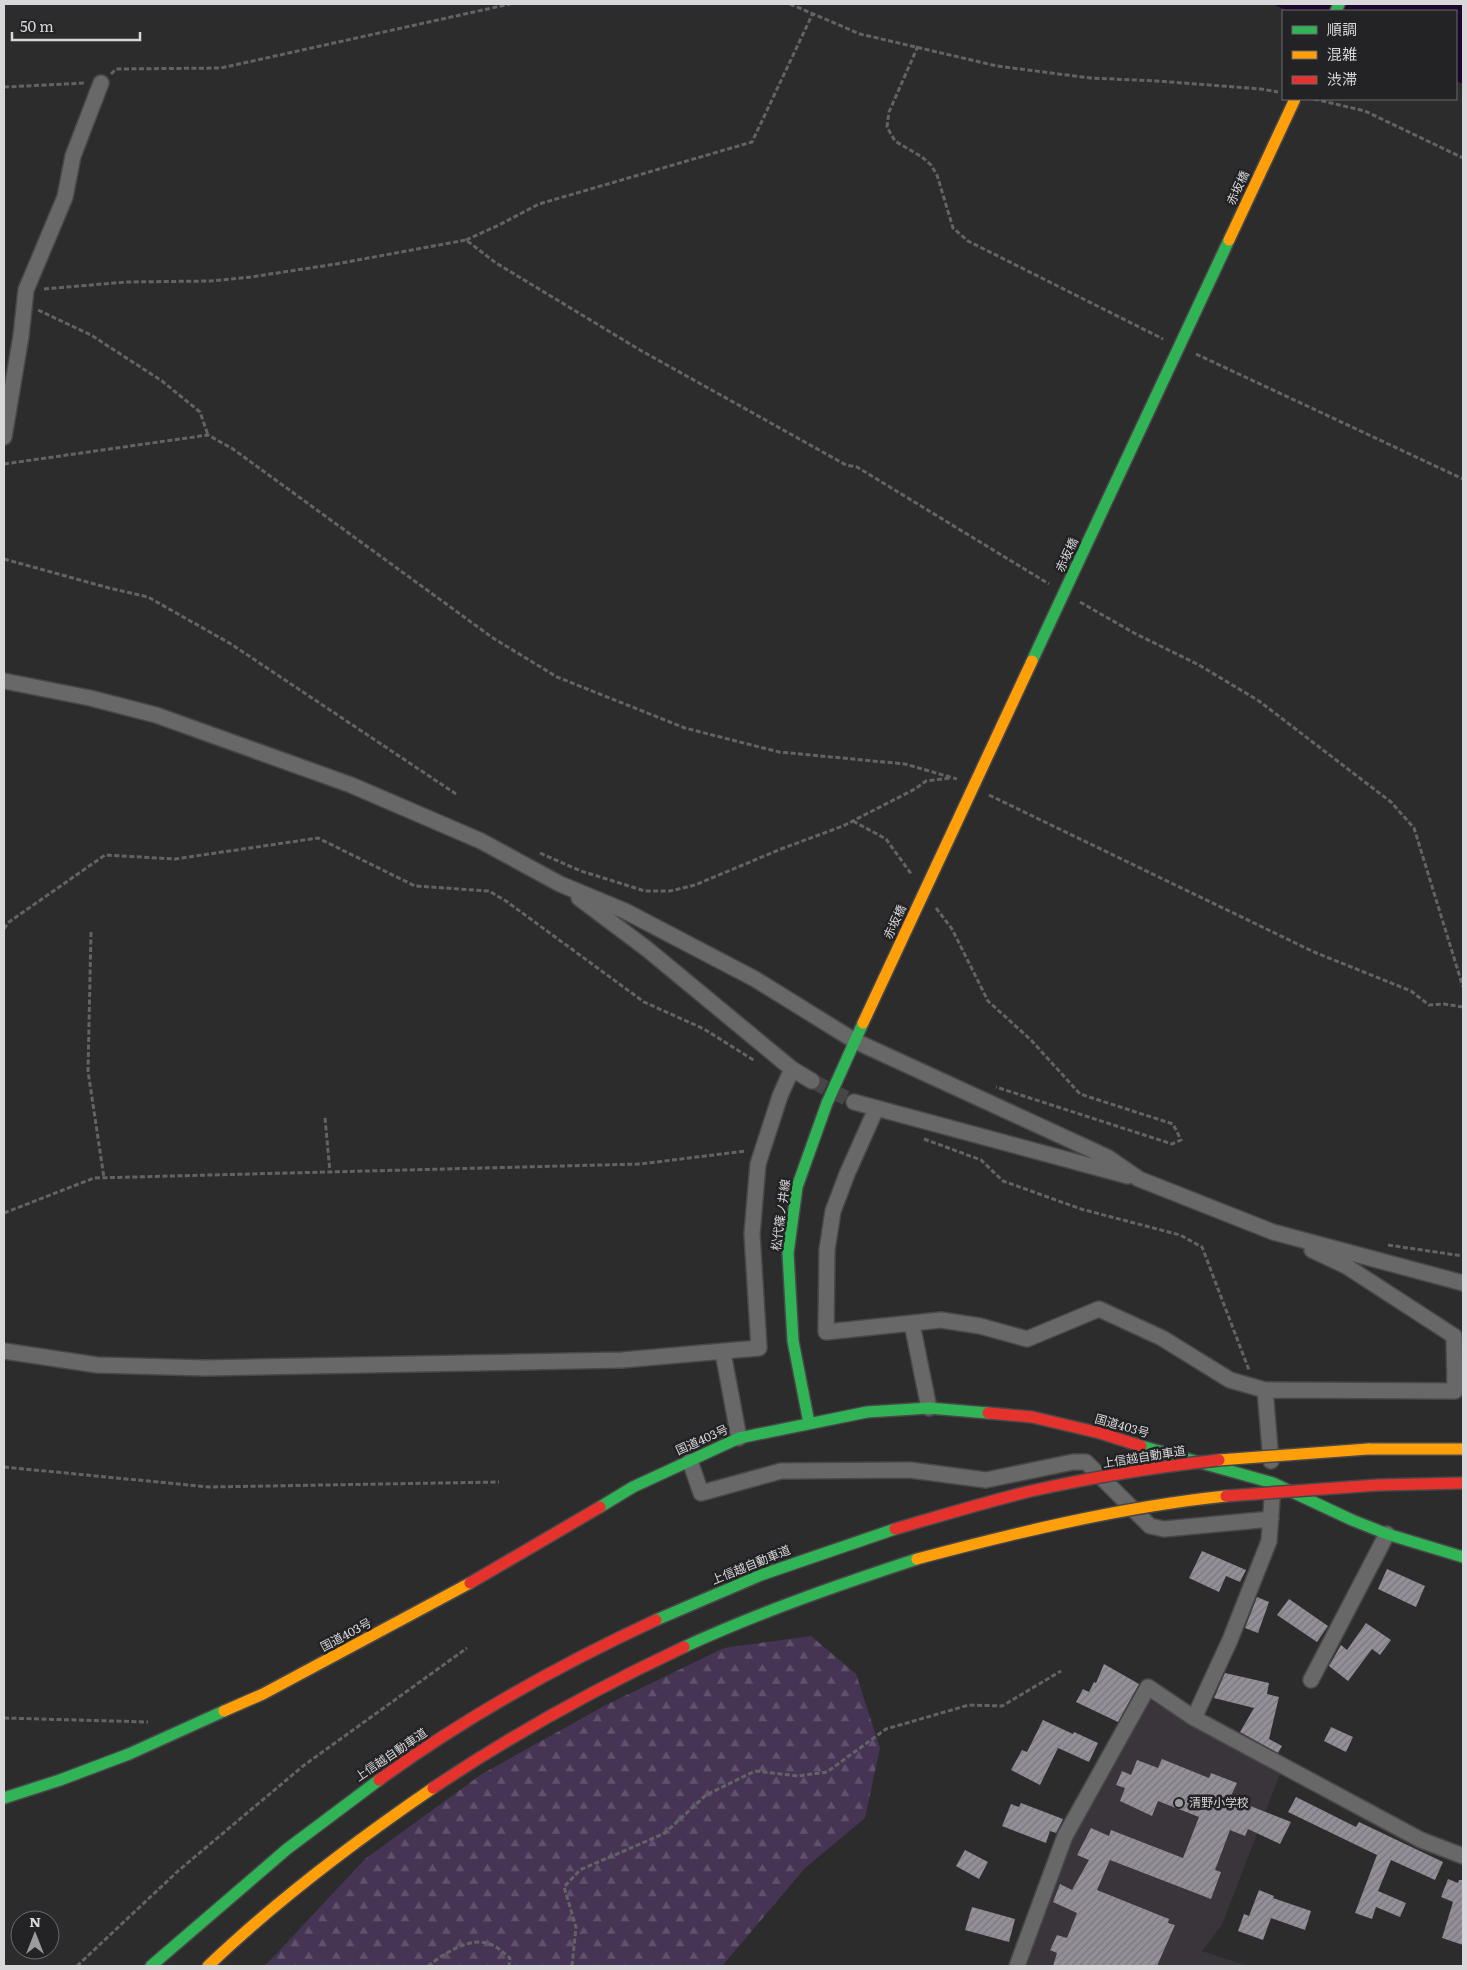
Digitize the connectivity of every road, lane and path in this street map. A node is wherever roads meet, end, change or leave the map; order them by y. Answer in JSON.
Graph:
{"nodes":[{"id":1,"x":510,"y":4,"type":"edge"},
{"id":2,"x":790,"y":4,"type":"edge"},
{"id":3,"x":813,"y":14,"type":"junction"},
{"id":4,"x":918,"y":46,"type":"junction"},
{"id":5,"x":101,"y":83,"type":"junction"},
{"id":6,"x":4,"y":87,"type":"edge"},
{"id":7,"x":1282,"y":93,"type":"edge"},
{"id":8,"x":1295,"y":100,"type":"edge"},
{"id":9,"x":1318,"y":100,"type":"edge"},
{"id":10,"x":1463,"y":158,"type":"edge"},
{"id":11,"x":466,"y":240,"type":"junction"},
{"id":12,"x":24,"y":296,"type":"junction"},
{"id":13,"x":1166,"y":340,"type":"dead end"},
{"id":14,"x":1193,"y":352,"type":"dead end"},
{"id":15,"x":208,"y":435,"type":"junction"},
{"id":16,"x":4,"y":437,"type":"edge"},
{"id":17,"x":4,"y":464,"type":"edge"},
{"id":18,"x":1463,"y":479,"type":"edge"},
{"id":19,"x":4,"y":560,"type":"edge"},
{"id":20,"x":1053,"y":587,"type":"dead end"},
{"id":21,"x":1078,"y":601,"type":"dead end"},
{"id":22,"x":4,"y":680,"type":"edge"},
{"id":23,"x":953,"y":778,"type":"junction"},
{"id":24,"x":962,"y":782,"type":"dead end"},
{"id":25,"x":456,"y":794,"type":"dead end"},
{"id":26,"x":988,"y":794,"type":"dead end"},
{"id":27,"x":853,"y":821,"type":"junction"},
{"id":28,"x":536,"y":852,"type":"dead end"},
{"id":29,"x":913,"y":876,"type":"dead end"},
{"id":30,"x":560,"y":884,"type":"junction"},
{"id":31,"x":936,"y":907,"type":"dead end"},
{"id":32,"x":4,"y":929,"type":"edge"},
{"id":33,"x":92,"y":932,"type":"dead end"},
{"id":34,"x":1463,"y":987,"type":"edge"},
{"id":35,"x":1463,"y":1007,"type":"edge"},
{"id":36,"x":863,"y":1023,"type":"joint"},
{"id":37,"x":855,"y":1041,"type":"junction"},
{"id":38,"x":762,"y":1065,"type":"dead end"},
{"id":39,"x":792,"y":1069,"type":"junction"},
{"id":40,"x":812,"y":1081,"type":"tunnel mouth"},
{"id":41,"x":970,"y":1093,"type":"junction"},
{"id":42,"x":854,"y":1102,"type":"tunnel mouth"},
{"id":43,"x":876,"y":1109,"type":"junction"},
{"id":44,"x":325,"y":1118,"type":"dead end"},
{"id":45,"x":917,"y":1136,"type":"dead end"},
{"id":46,"x":762,"y":1150,"type":"junction"},
{"id":47,"x":330,"y":1172,"type":"junction"},
{"id":48,"x":104,"y":1178,"type":"junction"},
{"id":49,"x":1139,"y":1179,"type":"junction"},
{"id":50,"x":4,"y":1213,"type":"edge"},
{"id":51,"x":1273,"y":1232,"type":"junction"},
{"id":52,"x":1463,"y":1283,"type":"edge"},
{"id":53,"x":912,"y":1324,"type":"junction"},
{"id":54,"x":4,"y":1351,"type":"edge"},
{"id":55,"x":723,"y":1353,"type":"junction"},
{"id":56,"x":1261,"y":1389,"type":"junction"},
{"id":57,"x":929,"y":1408,"type":"junction"},
{"id":58,"x":808,"y":1422,"type":"junction"},
{"id":59,"x":740,"y":1438,"type":"junction"},
{"id":60,"x":1463,"y":1449,"type":"edge"},
{"id":61,"x":690,"y":1461,"type":"junction"},
{"id":62,"x":4,"y":1467,"type":"edge"},
{"id":63,"x":499,"y":1482,"type":"dead end"},
{"id":64,"x":1273,"y":1483,"type":"junction"},
{"id":65,"x":1463,"y":1483,"type":"edge"},
{"id":66,"x":1271,"y":1520,"type":"junction"},
{"id":67,"x":1387,"y":1534,"type":"junction"},
{"id":68,"x":1463,"y":1557,"type":"edge"},
{"id":69,"x":466,"y":1648,"type":"dead end"},
{"id":70,"x":1061,"y":1671,"type":"dead end"},
{"id":71,"x":1311,"y":1680,"type":"dead end"},
{"id":72,"x":4,"y":1718,"type":"edge"},
{"id":73,"x":1194,"y":1718,"type":"junction"},
{"id":74,"x":155,"y":1724,"type":"dead end"},
{"id":75,"x":4,"y":1798,"type":"edge"},
{"id":76,"x":1463,"y":1856,"type":"edge"},
{"id":77,"x":76,"y":1966,"type":"edge"},
{"id":78,"x":151,"y":1966,"type":"edge"},
{"id":79,"x":208,"y":1966,"type":"edge"},
{"id":80,"x":428,"y":1966,"type":"edge"},
{"id":81,"x":509,"y":1966,"type":"edge"},
{"id":82,"x":572,"y":1966,"type":"edge"},
{"id":83,"x":1018,"y":1966,"type":"edge"}],
"edges":[{"from":1,"to":5,"type":"path"},
{"from":2,"to":3,"type":"path"},
{"from":3,"to":4,"type":"path"},
{"from":3,"to":11,"type":"path"},
{"from":4,"to":7,"type":"path"},
{"from":4,"to":13,"type":"path"},
{"from":5,"to":6,"type":"path"},
{"from":5,"to":12,"type":"street"},
{"from":8,"to":36,"type":"main road","name":"赤坂橋","bridge":true},
{"from":9,"to":10,"type":"path"},
{"from":11,"to":12,"type":"path"},
{"from":11,"to":20,"type":"path"},
{"from":12,"to":15,"type":"path"},
{"from":12,"to":16,"type":"street"},
{"from":14,"to":18,"type":"path"},
{"from":15,"to":17,"type":"path"},
{"from":15,"to":23,"type":"path"},
{"from":19,"to":25,"type":"path"},
{"from":21,"to":34,"type":"path"},
{"from":22,"to":30,"type":"street"},
{"from":23,"to":24,"type":"path"},
{"from":23,"to":27,"type":"path"},
{"from":26,"to":35,"type":"path"},
{"from":27,"to":28,"type":"path"},
{"from":27,"to":29,"type":"path"},
{"from":30,"to":37,"type":"street"},
{"from":30,"to":39,"type":"street"},
{"from":31,"to":41,"type":"path"},
{"from":32,"to":38,"type":"path"},
{"from":33,"to":48,"type":"path"},
{"from":36,"to":37,"type":"main road","name":"松代篠ノ井線"},
{"from":37,"to":41,"type":"street"},
{"from":37,"to":58,"type":"main road","name":"松代篠ノ井線"},
{"from":39,"to":40,"type":"street"},
{"from":39,"to":46,"type":"street"},
{"from":41,"to":49,"type":"street"},
{"from":42,"to":43,"type":"street"},
{"from":43,"to":49,"type":"street"},
{"from":43,"to":53,"type":"street"},
{"from":44,"to":47,"type":"path"},
{"from":45,"to":56,"type":"path"},
{"from":46,"to":47,"type":"path"},
{"from":46,"to":55,"type":"street"},
{"from":47,"to":48,"type":"path"},
{"from":48,"to":50,"type":"path"},
{"from":49,"to":51,"type":"street"},
{"from":51,"to":52,"type":"street"},
{"from":51,"to":56,"type":"street"},
{"from":53,"to":56,"type":"street"},
{"from":53,"to":57,"type":"street"},
{"from":54,"to":55,"type":"street"},
{"from":55,"to":59,"type":"street"},
{"from":56,"to":64,"type":"street"},
{"from":57,"to":58,"type":"main road","name":"国道403号"},
{"from":57,"to":64,"type":"main road","name":"国道403号"},
{"from":58,"to":59,"type":"main road","name":"国道403号"},
{"from":59,"to":61,"type":"main road","name":"国道403号"},
{"from":60,"to":78,"type":"main road","name":"上信越自動車道","bridge":true},
{"from":61,"to":66,"type":"street"},
{"from":61,"to":75,"type":"main road","name":"国道403号"},
{"from":62,"to":63,"type":"path"},
{"from":64,"to":66,"type":"street"},
{"from":64,"to":67,"type":"main road","name":"国道403号"},
{"from":65,"to":79,"type":"main road","bridge":true},
{"from":66,"to":73,"type":"street"},
{"from":67,"to":68,"type":"main road","name":"国道403号"},
{"from":67,"to":71,"type":"street"},
{"from":69,"to":77,"type":"path"},
{"from":70,"to":82,"type":"path"},
{"from":72,"to":74,"type":"path"},
{"from":73,"to":76,"type":"street"},
{"from":73,"to":83,"type":"street"},
{"from":80,"to":81,"type":"path"}]}
